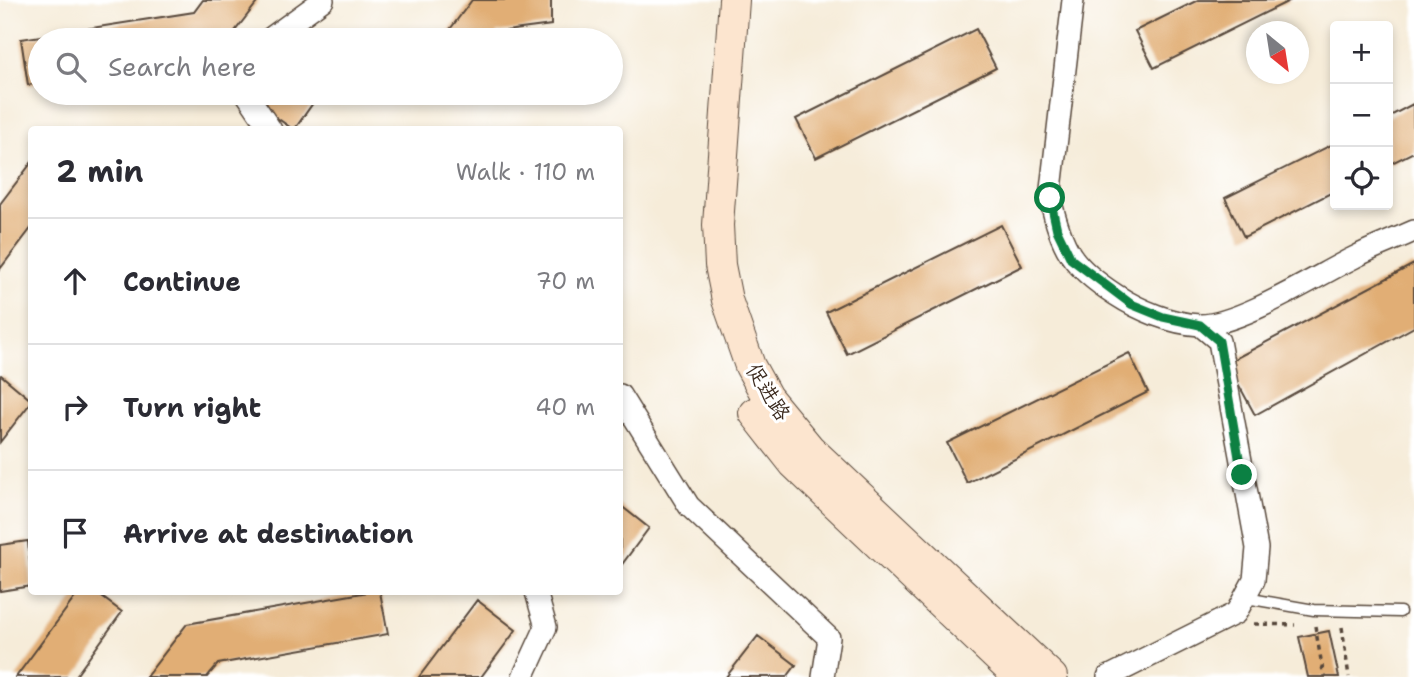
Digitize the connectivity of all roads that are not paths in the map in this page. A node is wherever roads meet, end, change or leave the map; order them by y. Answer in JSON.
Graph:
{"nodes":[{"id":1,"x":323,"y":0,"type":"edge"},
{"id":2,"x":713,"y":0,"type":"edge"},
{"id":3,"x":734,"y":0,"type":"edge"},
{"id":4,"x":1073,"y":0,"type":"edge"},
{"id":5,"x":284,"y":28,"type":"edge"},
{"id":6,"x":254,"y":105,"type":"edge"},
{"id":7,"x":268,"y":126,"type":"edge"},
{"id":8,"x":1414,"y":232,"type":"edge"},
{"id":9,"x":1200,"y":325,"type":"junction"},
{"id":10,"x":623,"y":400,"type":"edge"},
{"id":11,"x":537,"y":595,"type":"edge"},
{"id":12,"x":1246,"y":598,"type":"junction"},
{"id":13,"x":1400,"y":612,"type":"dead end"},
{"id":14,"x":1012,"y":670,"type":"edge"},
{"id":15,"x":523,"y":677,"type":"edge"},
{"id":16,"x":823,"y":677,"type":"edge"},
{"id":17,"x":1052,"y":677,"type":"edge"},
{"id":18,"x":1108,"y":677,"type":"edge"}],
"edges":[{"from":1,"to":5,"type":"street"},
{"from":2,"to":14,"type":"main road","name":"促进路"},
{"from":3,"to":14,"type":"main road","name":"促进路"},
{"from":4,"to":9,"type":"street"},
{"from":6,"to":7,"type":"street"},
{"from":8,"to":9,"type":"street"},
{"from":9,"to":12,"type":"street"},
{"from":10,"to":16,"type":"street"},
{"from":11,"to":15,"type":"street"},
{"from":12,"to":13,"type":"lane"},
{"from":12,"to":18,"type":"street"},
{"from":14,"to":17,"type":"main road","name":"促进路"}]}
